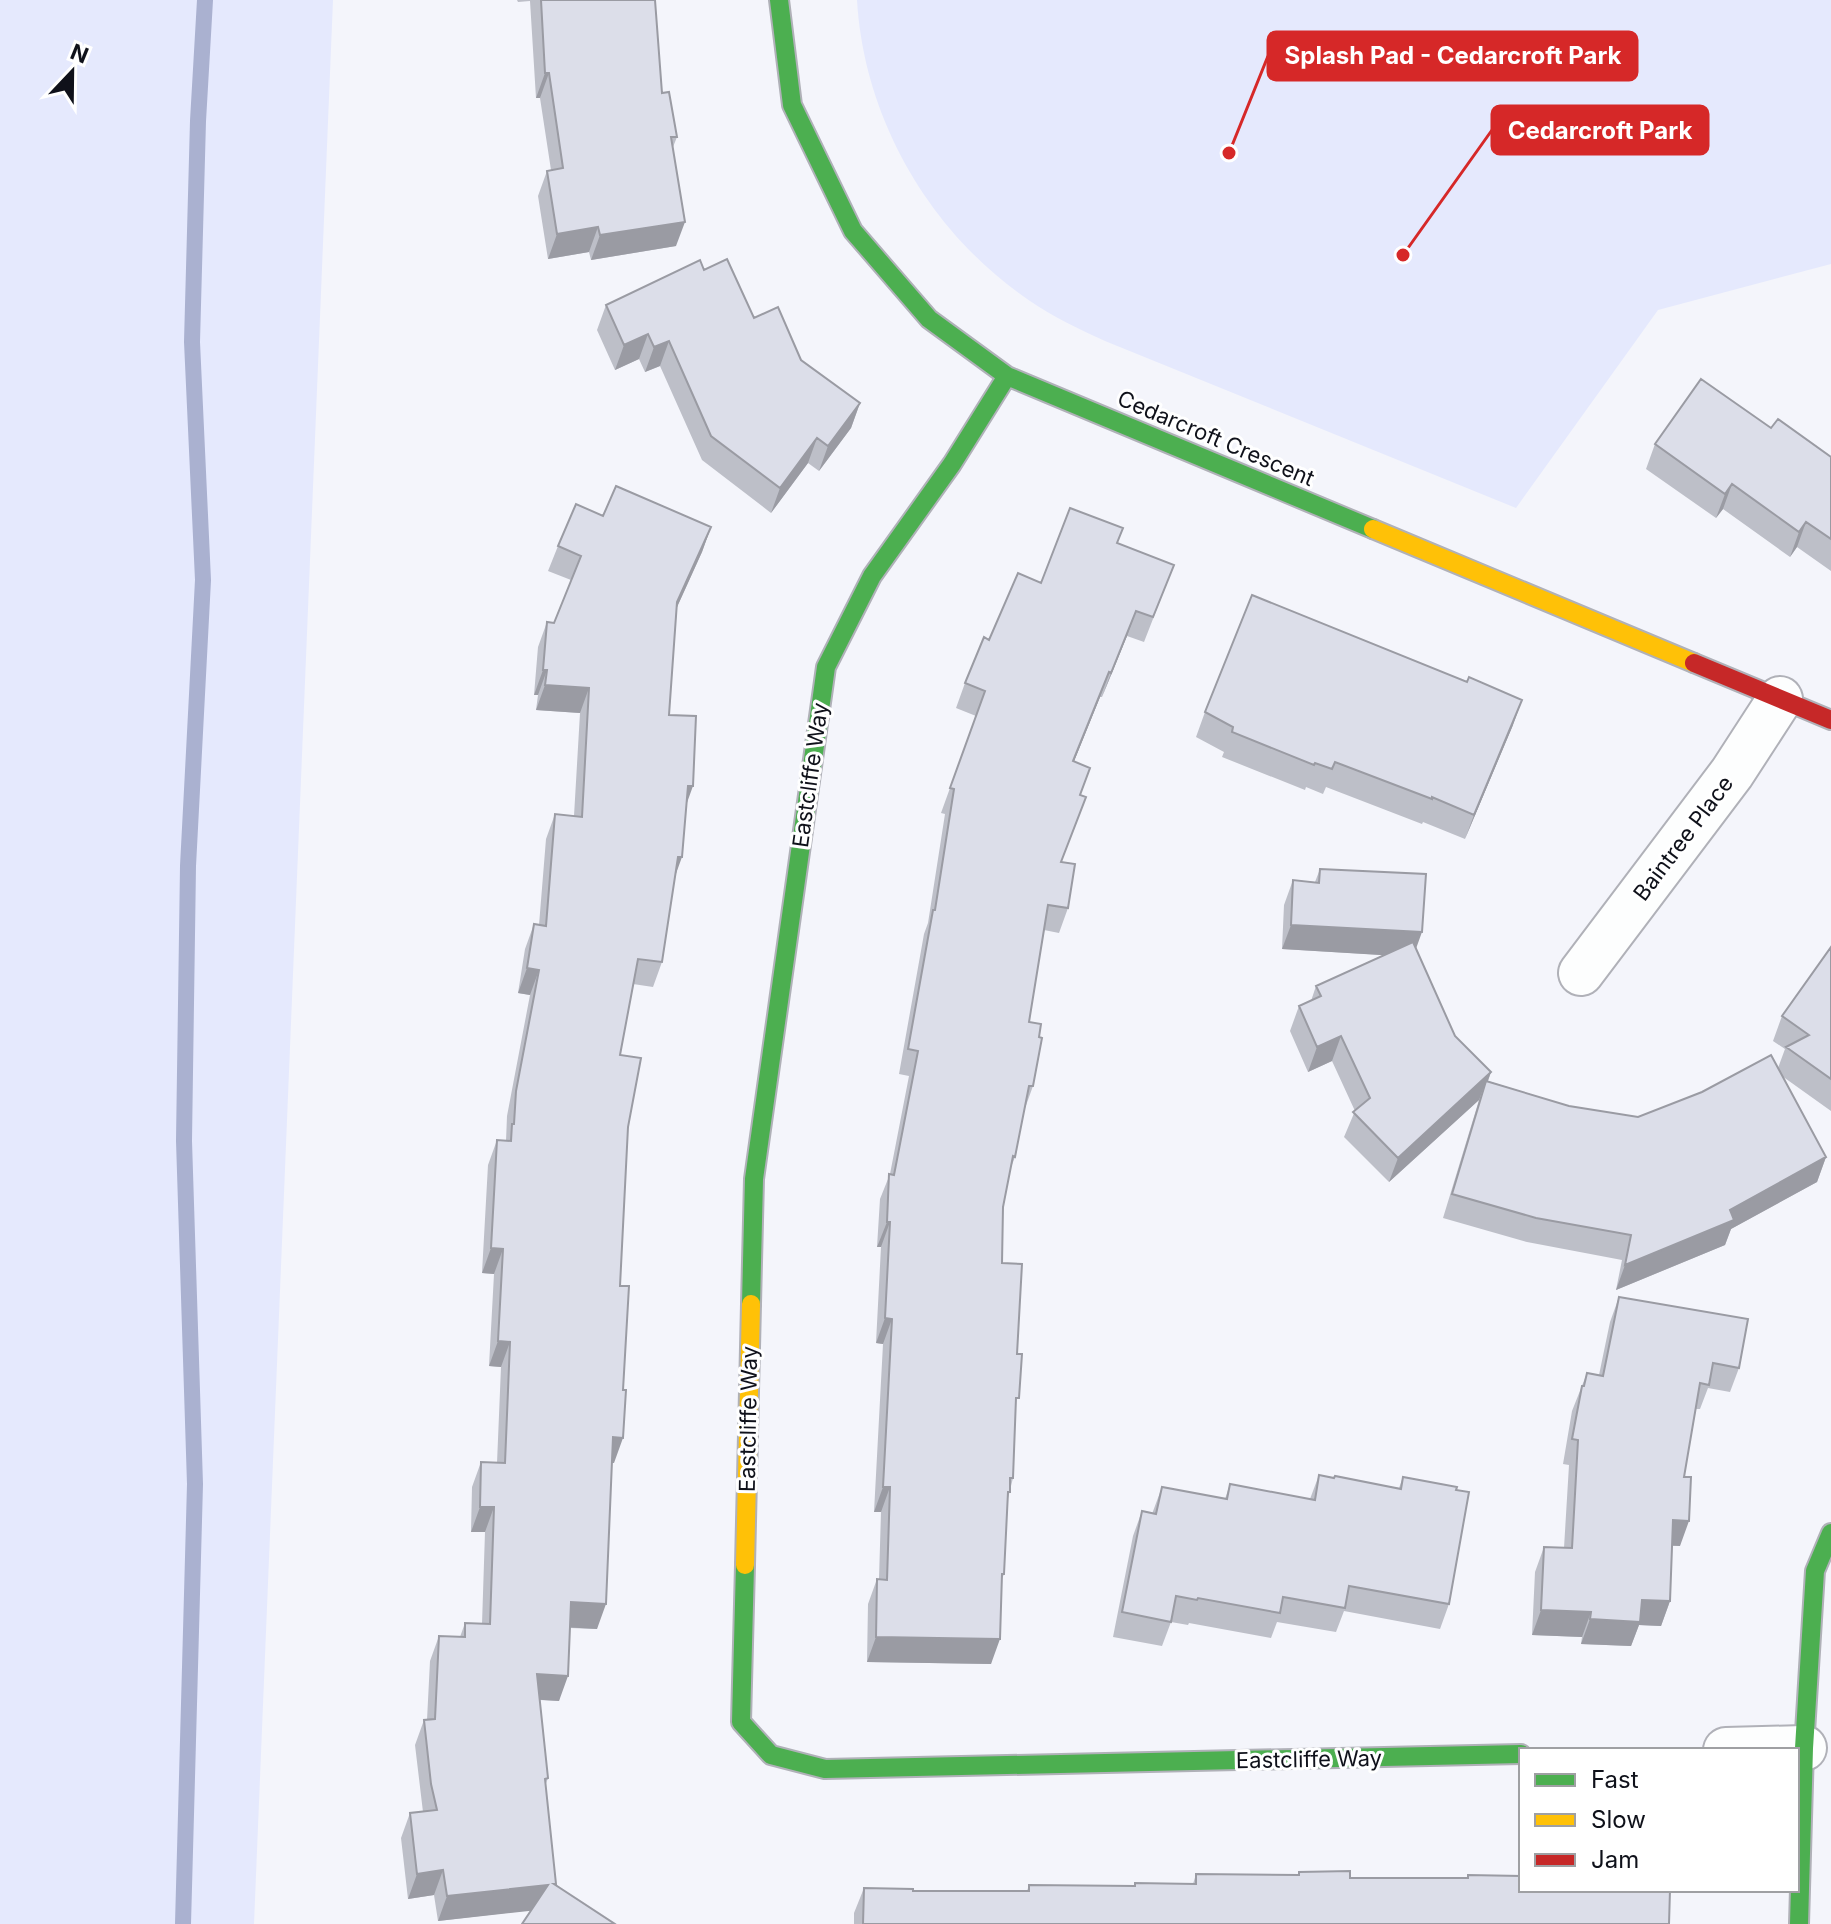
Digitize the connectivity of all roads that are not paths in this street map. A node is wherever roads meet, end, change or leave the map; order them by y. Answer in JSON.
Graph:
{"nodes":[{"id":1,"x":779,"y":0,"type":"edge"},
{"id":2,"x":1007,"y":376,"type":"junction"},
{"id":3,"x":1780,"y":699,"type":"junction"},
{"id":4,"x":1831,"y":720,"type":"edge"},
{"id":5,"x":1581,"y":973,"type":"dead end"},
{"id":6,"x":1831,"y":1533,"type":"edge"},
{"id":7,"x":1799,"y":1748,"type":"edge"},
{"id":8,"x":1804,"y":1748,"type":"junction"},
{"id":9,"x":1519,"y":1754,"type":"edge"},
{"id":10,"x":1799,"y":1924,"type":"edge"}],
"edges":[{"from":1,"to":2,"type":"street","name":"Cedarcroft Crescent"},
{"from":2,"to":3,"type":"street","name":"Cedarcroft Crescent"},
{"from":2,"to":9,"type":"street","name":"Eastcliffe Way"},
{"from":3,"to":4,"type":"street","name":"Cedarcroft Crescent"},
{"from":3,"to":5,"type":"street","name":"Baintree Place"},
{"from":6,"to":8,"type":"street"},
{"from":7,"to":8,"type":"street"},
{"from":8,"to":10,"type":"street"}]}
